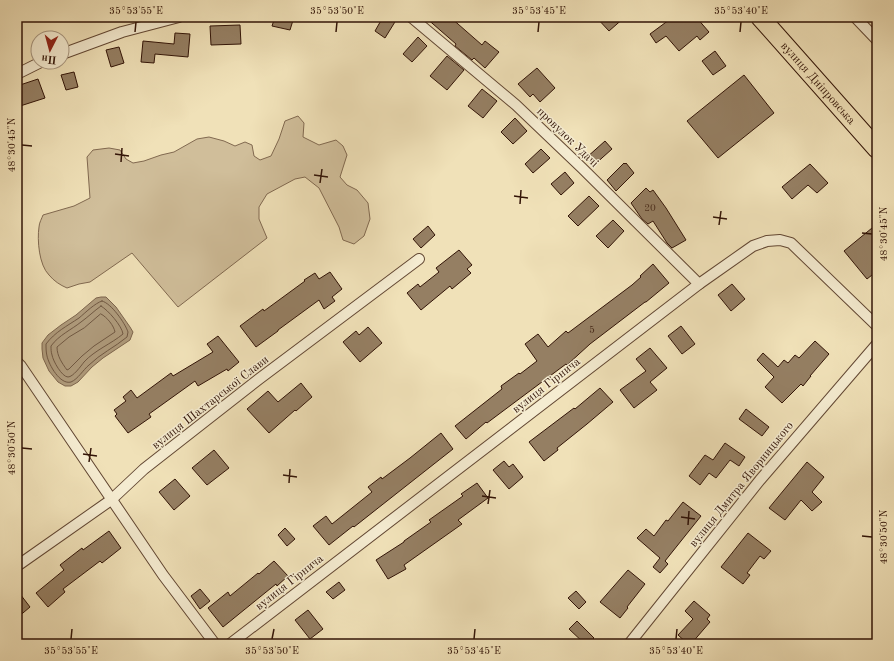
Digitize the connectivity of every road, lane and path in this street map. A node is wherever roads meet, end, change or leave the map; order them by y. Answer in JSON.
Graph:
{"nodes":[{"id":1,"x":179,"y":17,"type":"edge"},
{"id":2,"x":411,"y":17,"type":"edge"},
{"id":3,"x":760,"y":17,"type":"edge"},
{"id":4,"x":855,"y":17,"type":"edge"},
{"id":5,"x":877,"y":40,"type":"edge"},
{"id":6,"x":70,"y":51,"type":"edge"},
{"id":7,"x":30,"y":68,"type":"edge"},
{"id":8,"x":17,"y":74,"type":"edge"},
{"id":9,"x":877,"y":149,"type":"edge"},
{"id":10,"x":419,"y":259,"type":"dead end"},
{"id":11,"x":699,"y":284,"type":"junction"},
{"id":12,"x":877,"y":326,"type":"edge"},
{"id":13,"x":877,"y":344,"type":"edge"},
{"id":14,"x":17,"y":362,"type":"edge"},
{"id":15,"x":111,"y":500,"type":"junction"},
{"id":16,"x":17,"y":566,"type":"edge"},
{"id":17,"x":215,"y":644,"type":"edge"},
{"id":18,"x":230,"y":644,"type":"edge"},
{"id":19,"x":629,"y":644,"type":"edge"}],
"edges":[{"from":1,"to":6,"type":"street"},
{"from":2,"to":11,"type":"street","name":"провулок Удачі"},
{"from":3,"to":9,"type":"highway","name":"вулиця Дніпровська"},
{"from":4,"to":5,"type":"street"},
{"from":7,"to":8,"type":"street"},
{"from":10,"to":15,"type":"street","name":"вулиця Шахтарської Слави"},
{"from":11,"to":12,"type":"street","name":"вулиця Гірнича"},
{"from":11,"to":18,"type":"street","name":"вулиця Гірнича"},
{"from":13,"to":19,"type":"street","name":"вулиця Дмитра Яворницького"},
{"from":14,"to":15,"type":"street"},
{"from":15,"to":16,"type":"street","name":"вулиця Шахтарської Слави"},
{"from":15,"to":17,"type":"street"}]}
